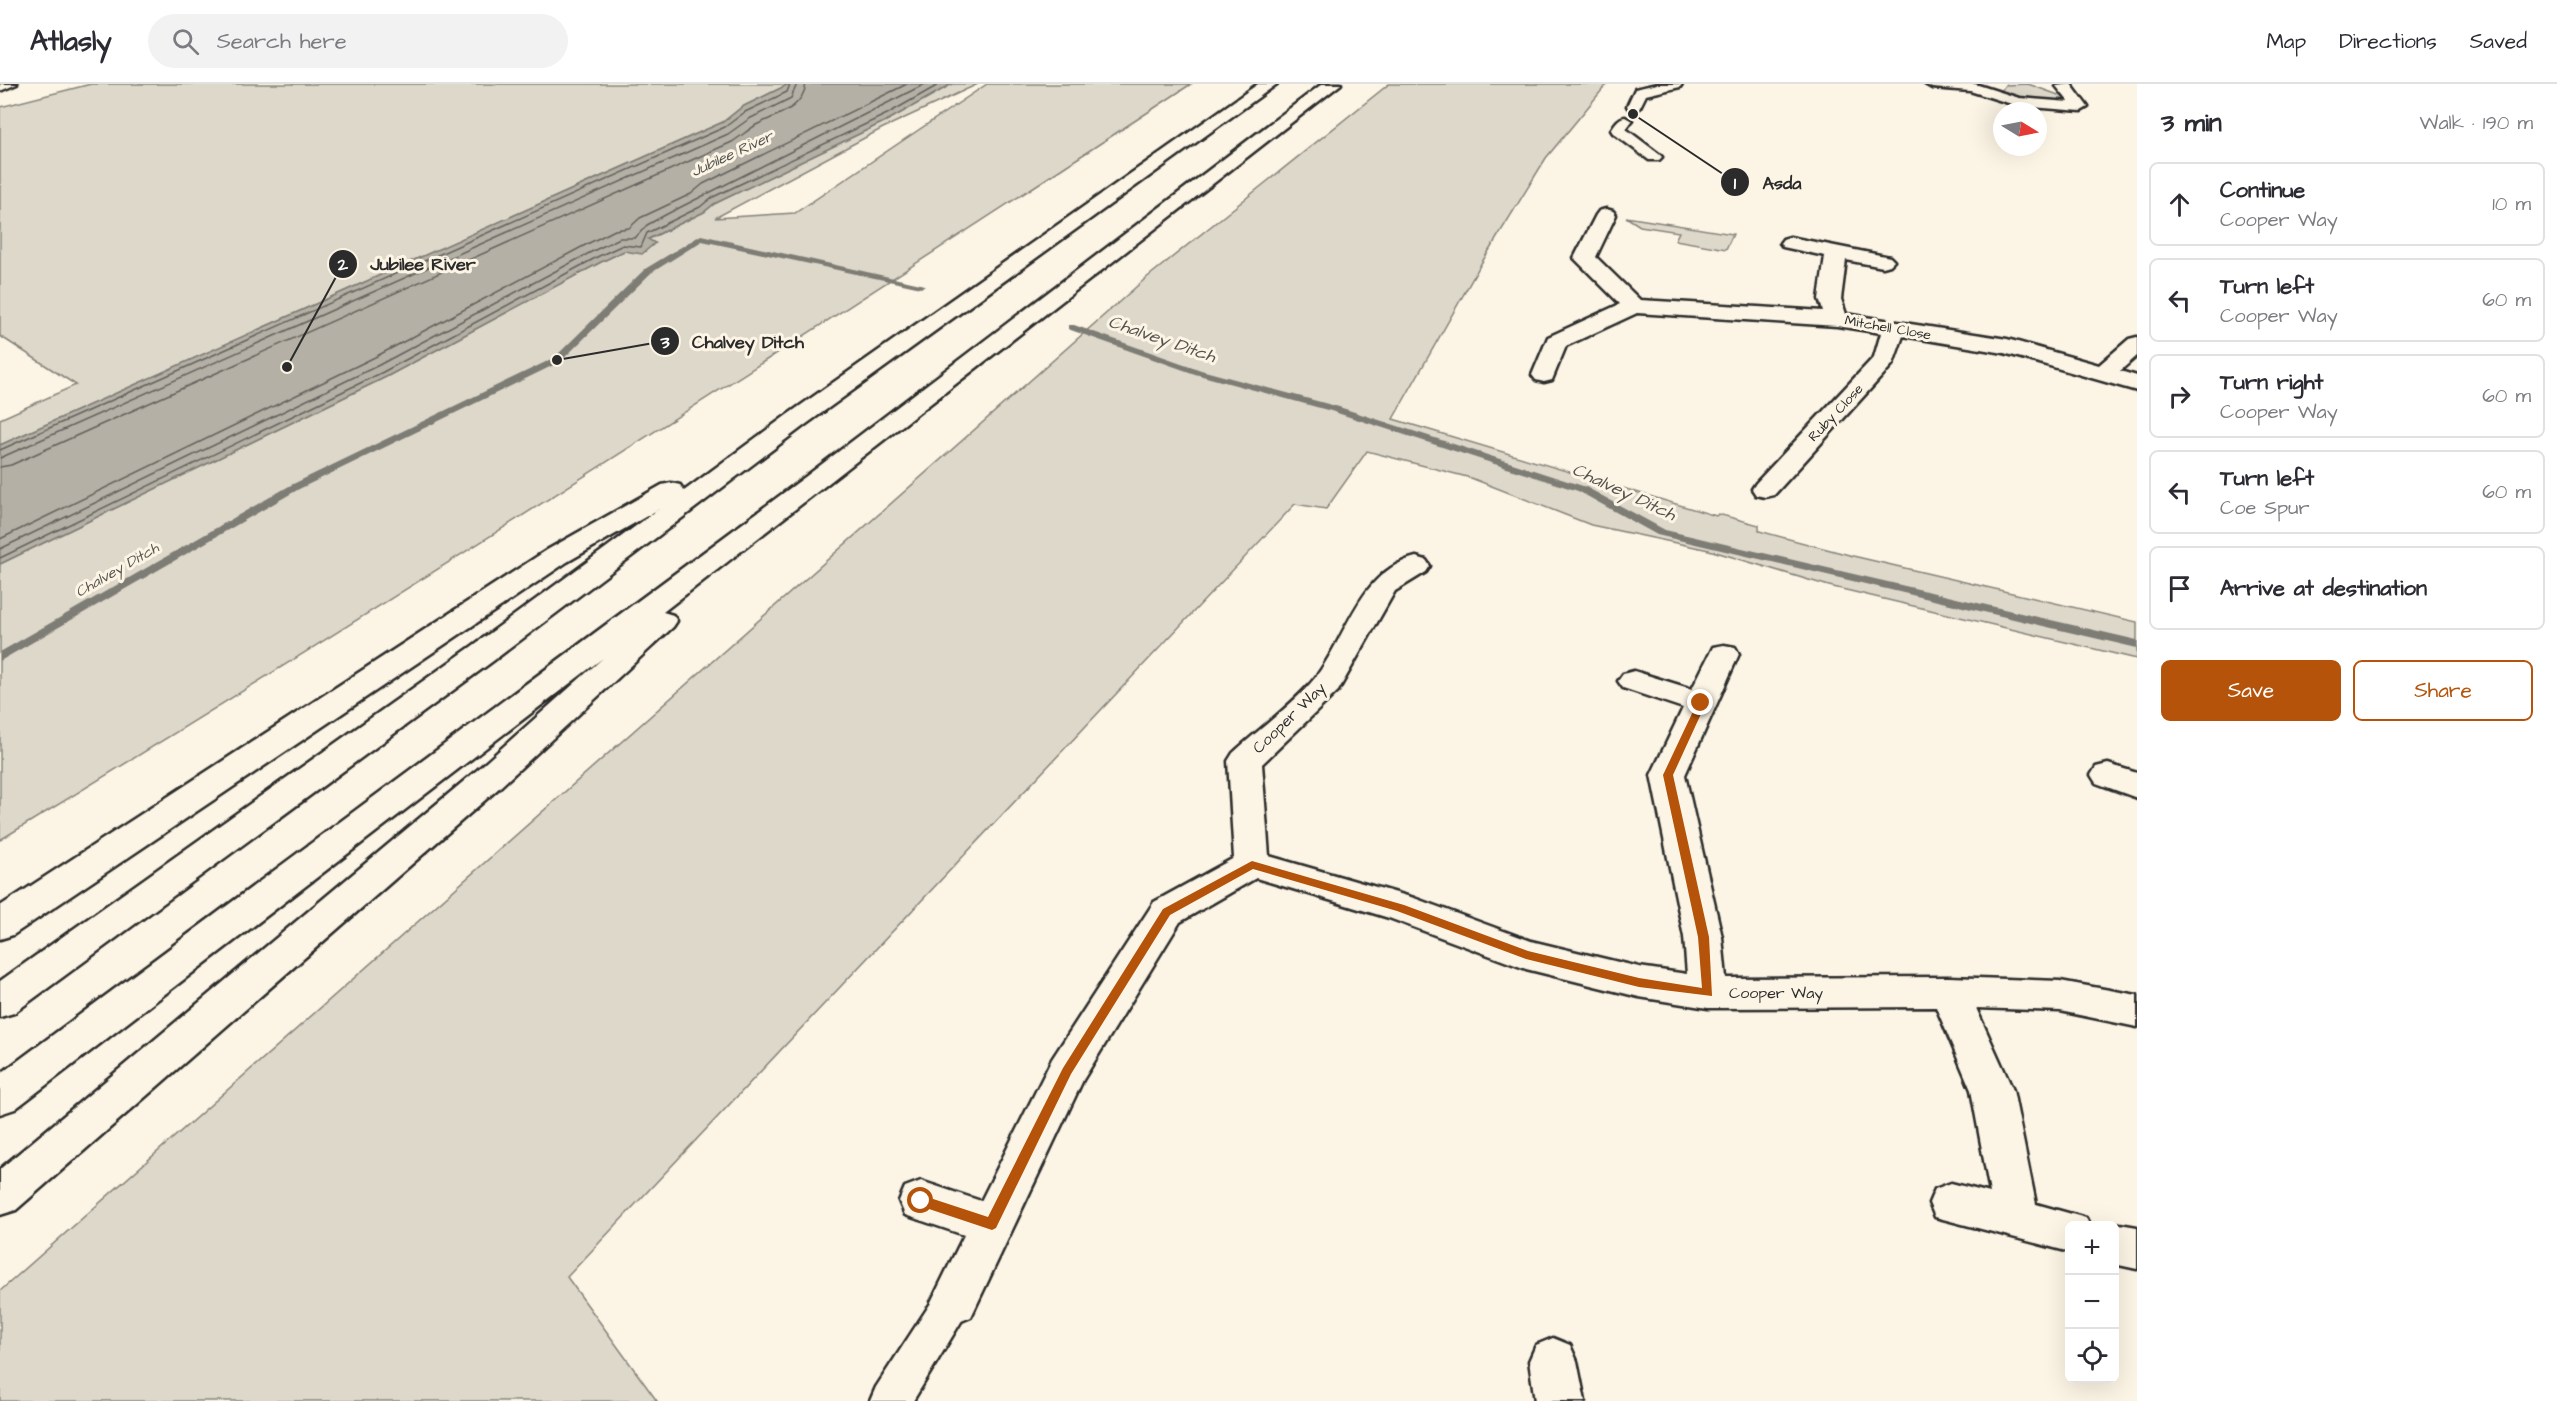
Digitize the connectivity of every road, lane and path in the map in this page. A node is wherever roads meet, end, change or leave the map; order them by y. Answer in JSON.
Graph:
{"nodes":[{"id":1,"x":10,"y":84,"type":"edge"},
{"id":2,"x":1269,"y":84,"type":"edge"},
{"id":3,"x":1333,"y":84,"type":"edge"},
{"id":4,"x":1675,"y":84,"type":"edge"},
{"id":5,"x":1932,"y":84,"type":"edge"},
{"id":6,"x":1976,"y":85,"type":"edge"},
{"id":7,"x":2060,"y":85,"type":"edge"},
{"id":8,"x":0,"y":87,"type":"edge"},
{"id":9,"x":1634,"y":106,"type":"dead end"},
{"id":10,"x":1625,"y":121,"type":"dead end"},
{"id":11,"x":1654,"y":157,"type":"dead end"},
{"id":12,"x":1606,"y":215,"type":"dead end"},
{"id":13,"x":1790,"y":243,"type":"dead end"},
{"id":14,"x":1836,"y":252,"type":"junction"},
{"id":15,"x":1883,"y":261,"type":"dead end"},
{"id":16,"x":1634,"y":306,"type":"junction"},
{"id":17,"x":1837,"y":319,"type":"junction"},
{"id":18,"x":1893,"y":329,"type":"junction"},
{"id":19,"x":2137,"y":344,"type":"edge"},
{"id":20,"x":2104,"y":373,"type":"junction"},
{"id":21,"x":1544,"y":375,"type":"dead end"},
{"id":22,"x":2137,"y":384,"type":"edge"},
{"id":23,"x":796,"y":420,"type":"junction"},
{"id":24,"x":814,"y":483,"type":"junction"},
{"id":25,"x":1765,"y":489,"type":"dead end"},
{"id":26,"x":1416,"y":566,"type":"dead end"},
{"id":27,"x":1724,"y":654,"type":"dead end"},
{"id":28,"x":1634,"y":681,"type":"dead end"},
{"id":29,"x":1701,"y":703,"type":"junction"},
{"id":30,"x":1252,"y":864,"type":"junction"},
{"id":31,"x":0,"y":925,"type":"edge"},
{"id":32,"x":1949,"y":992,"type":"junction"},
{"id":33,"x":1708,"y":993,"type":"junction"},
{"id":34,"x":0,"y":1002,"type":"edge"},
{"id":35,"x":2137,"y":1011,"type":"edge"},
{"id":36,"x":0,"y":1097,"type":"edge"},
{"id":37,"x":0,"y":1196,"type":"edge"},
{"id":38,"x":921,"y":1201,"type":"dead end"},
{"id":39,"x":1951,"y":1203,"type":"dead end"},
{"id":40,"x":2017,"y":1220,"type":"junction"},
{"id":41,"x":992,"y":1224,"type":"junction"},
{"id":42,"x":2065,"y":1231,"type":"edge"},
{"id":43,"x":2119,"y":1244,"type":"edge"},
{"id":44,"x":2137,"y":1248,"type":"edge"},
{"id":45,"x":954,"y":1302,"type":"joint"},
{"id":46,"x":890,"y":1401,"type":"edge"}],
"edges":[{"from":1,"to":8,"type":"lane"},
{"from":2,"to":23,"type":"main road"},
{"from":3,"to":24,"type":"main road"},
{"from":4,"to":9,"type":"lane"},
{"from":5,"to":6,"type":"lane"},
{"from":6,"to":7,"type":"lane"},
{"from":10,"to":11,"type":"lane"},
{"from":12,"to":16,"type":"main road"},
{"from":13,"to":14,"type":"main road"},
{"from":14,"to":15,"type":"main road"},
{"from":14,"to":17,"type":"main road"},
{"from":16,"to":17,"type":"main road","name":"Mitchell Close"},
{"from":16,"to":21,"type":"main road","name":"Mitchell Close"},
{"from":17,"to":18,"type":"main road","name":"Mitchell Close"},
{"from":18,"to":20,"type":"main road","name":"Mitchell Close"},
{"from":18,"to":25,"type":"main road","name":"Ruby Close"},
{"from":19,"to":20,"type":"main road"},
{"from":20,"to":22,"type":"main road","name":"Mitchell Close"},
{"from":23,"to":31,"type":"main road"},
{"from":23,"to":34,"type":"main road"},
{"from":24,"to":36,"type":"main road"},
{"from":24,"to":37,"type":"main road"},
{"from":26,"to":30,"type":"main road","name":"Cooper Way"},
{"from":27,"to":29,"type":"main road"},
{"from":28,"to":29,"type":"main road"},
{"from":29,"to":33,"type":"main road"},
{"from":30,"to":33,"type":"main road","name":"Cooper Way"},
{"from":30,"to":41,"type":"main road"},
{"from":32,"to":33,"type":"main road","name":"Cooper Way"},
{"from":32,"to":35,"type":"main road","name":"Cooper Way"},
{"from":32,"to":40,"type":"main road"},
{"from":38,"to":41,"type":"main road"},
{"from":39,"to":40,"type":"main road"},
{"from":40,"to":42,"type":"main road"},
{"from":41,"to":45,"type":"main road"},
{"from":43,"to":44,"type":"main road"},
{"from":45,"to":46,"type":"lane"}]}
